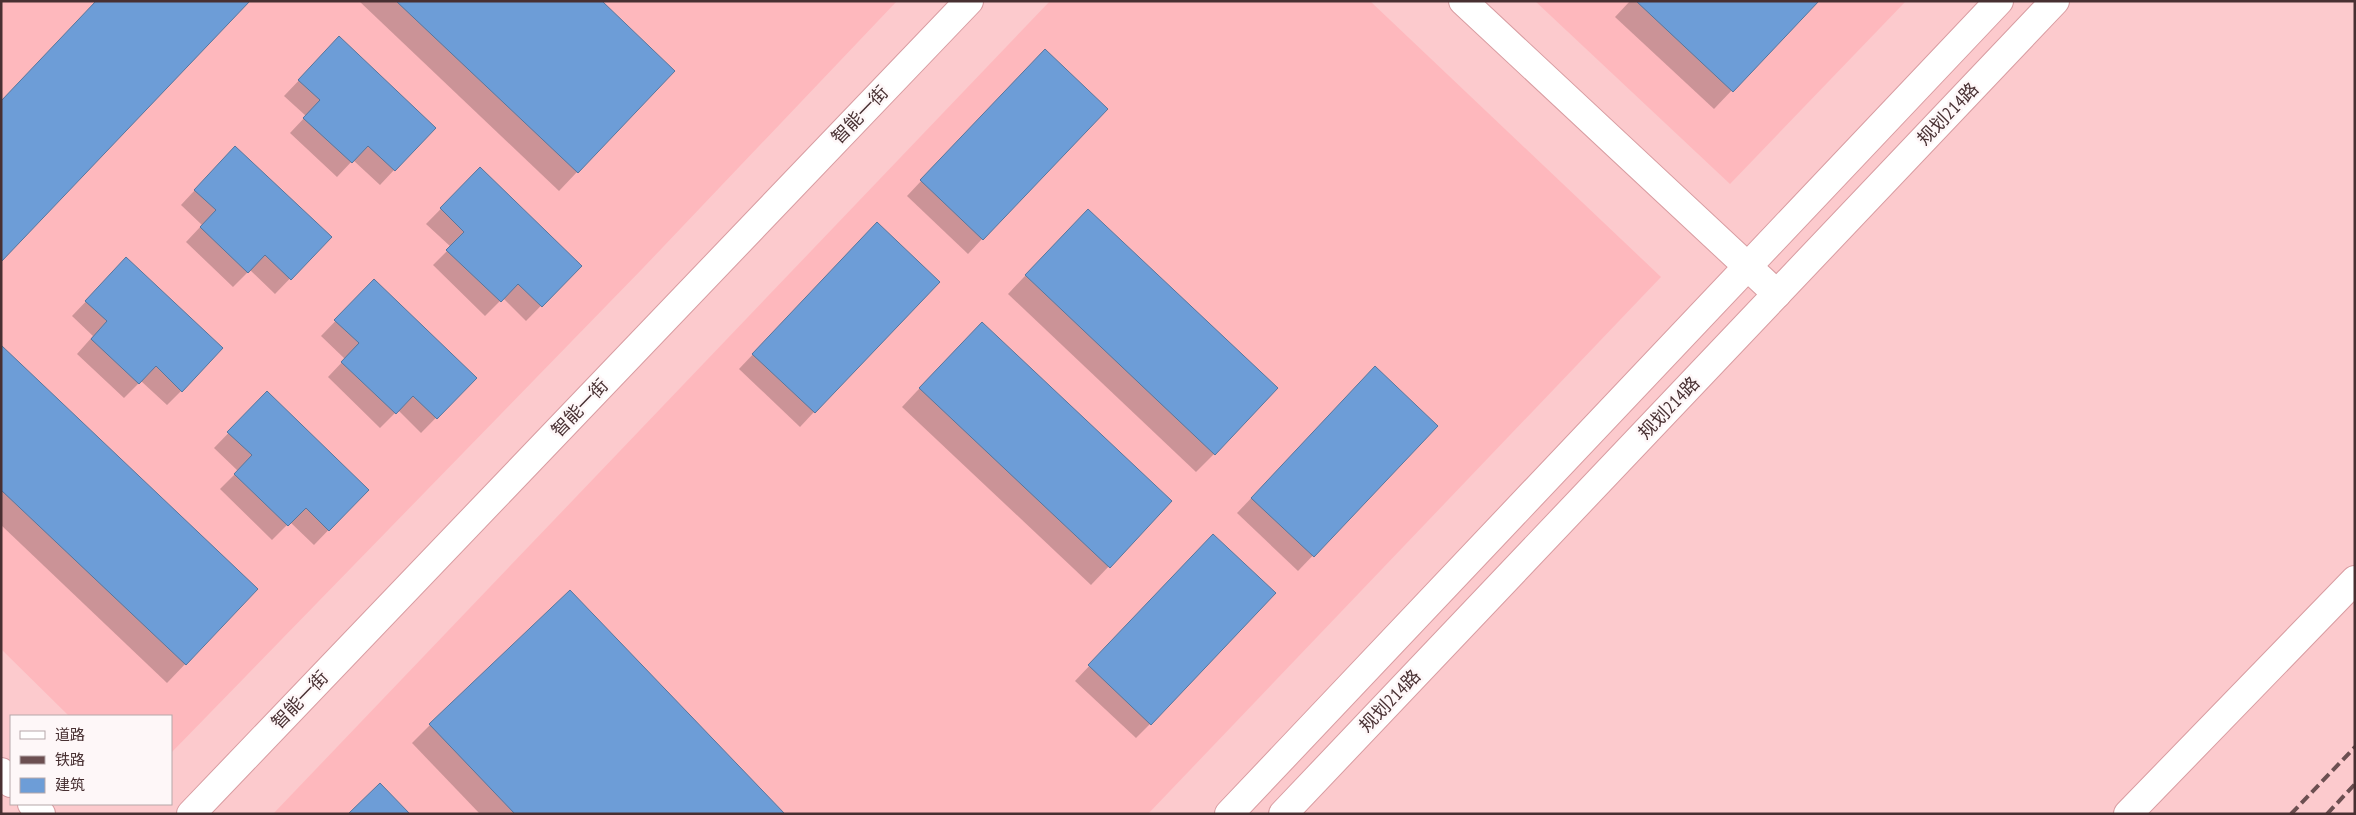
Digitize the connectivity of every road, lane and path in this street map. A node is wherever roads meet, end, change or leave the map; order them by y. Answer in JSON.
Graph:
{"nodes":[{"id":1,"x":969,"y":1,"type":"edge"},
{"id":2,"x":1463,"y":1,"type":"edge"},
{"id":3,"x":1999,"y":1,"type":"edge"},
{"id":4,"x":2055,"y":1,"type":"edge"},
{"id":5,"x":1746,"y":267,"type":"junction"},
{"id":6,"x":1777,"y":294,"type":"junction"},
{"id":7,"x":2355,"y":580,"type":"edge"},
{"id":8,"x":1,"y":772,"type":"edge"},
{"id":9,"x":10,"y":782,"type":"edge"},
{"id":10,"x":191,"y":814,"type":"edge"},
{"id":11,"x":1229,"y":814,"type":"edge"},
{"id":12,"x":1283,"y":814,"type":"edge"},
{"id":13,"x":2128,"y":814,"type":"edge"}],
"edges":[{"from":1,"to":10,"type":"main road","name":"智能一街"},
{"from":2,"to":5,"type":"main road"},
{"from":3,"to":5,"type":"main road"},
{"from":4,"to":6,"type":"main road","name":"规划214路"},
{"from":5,"to":6,"type":"main road"},
{"from":5,"to":11,"type":"main road"},
{"from":6,"to":12,"type":"main road","name":"规划214路"},
{"from":7,"to":13,"type":"main road"},
{"from":8,"to":9,"type":"main road"}]}
